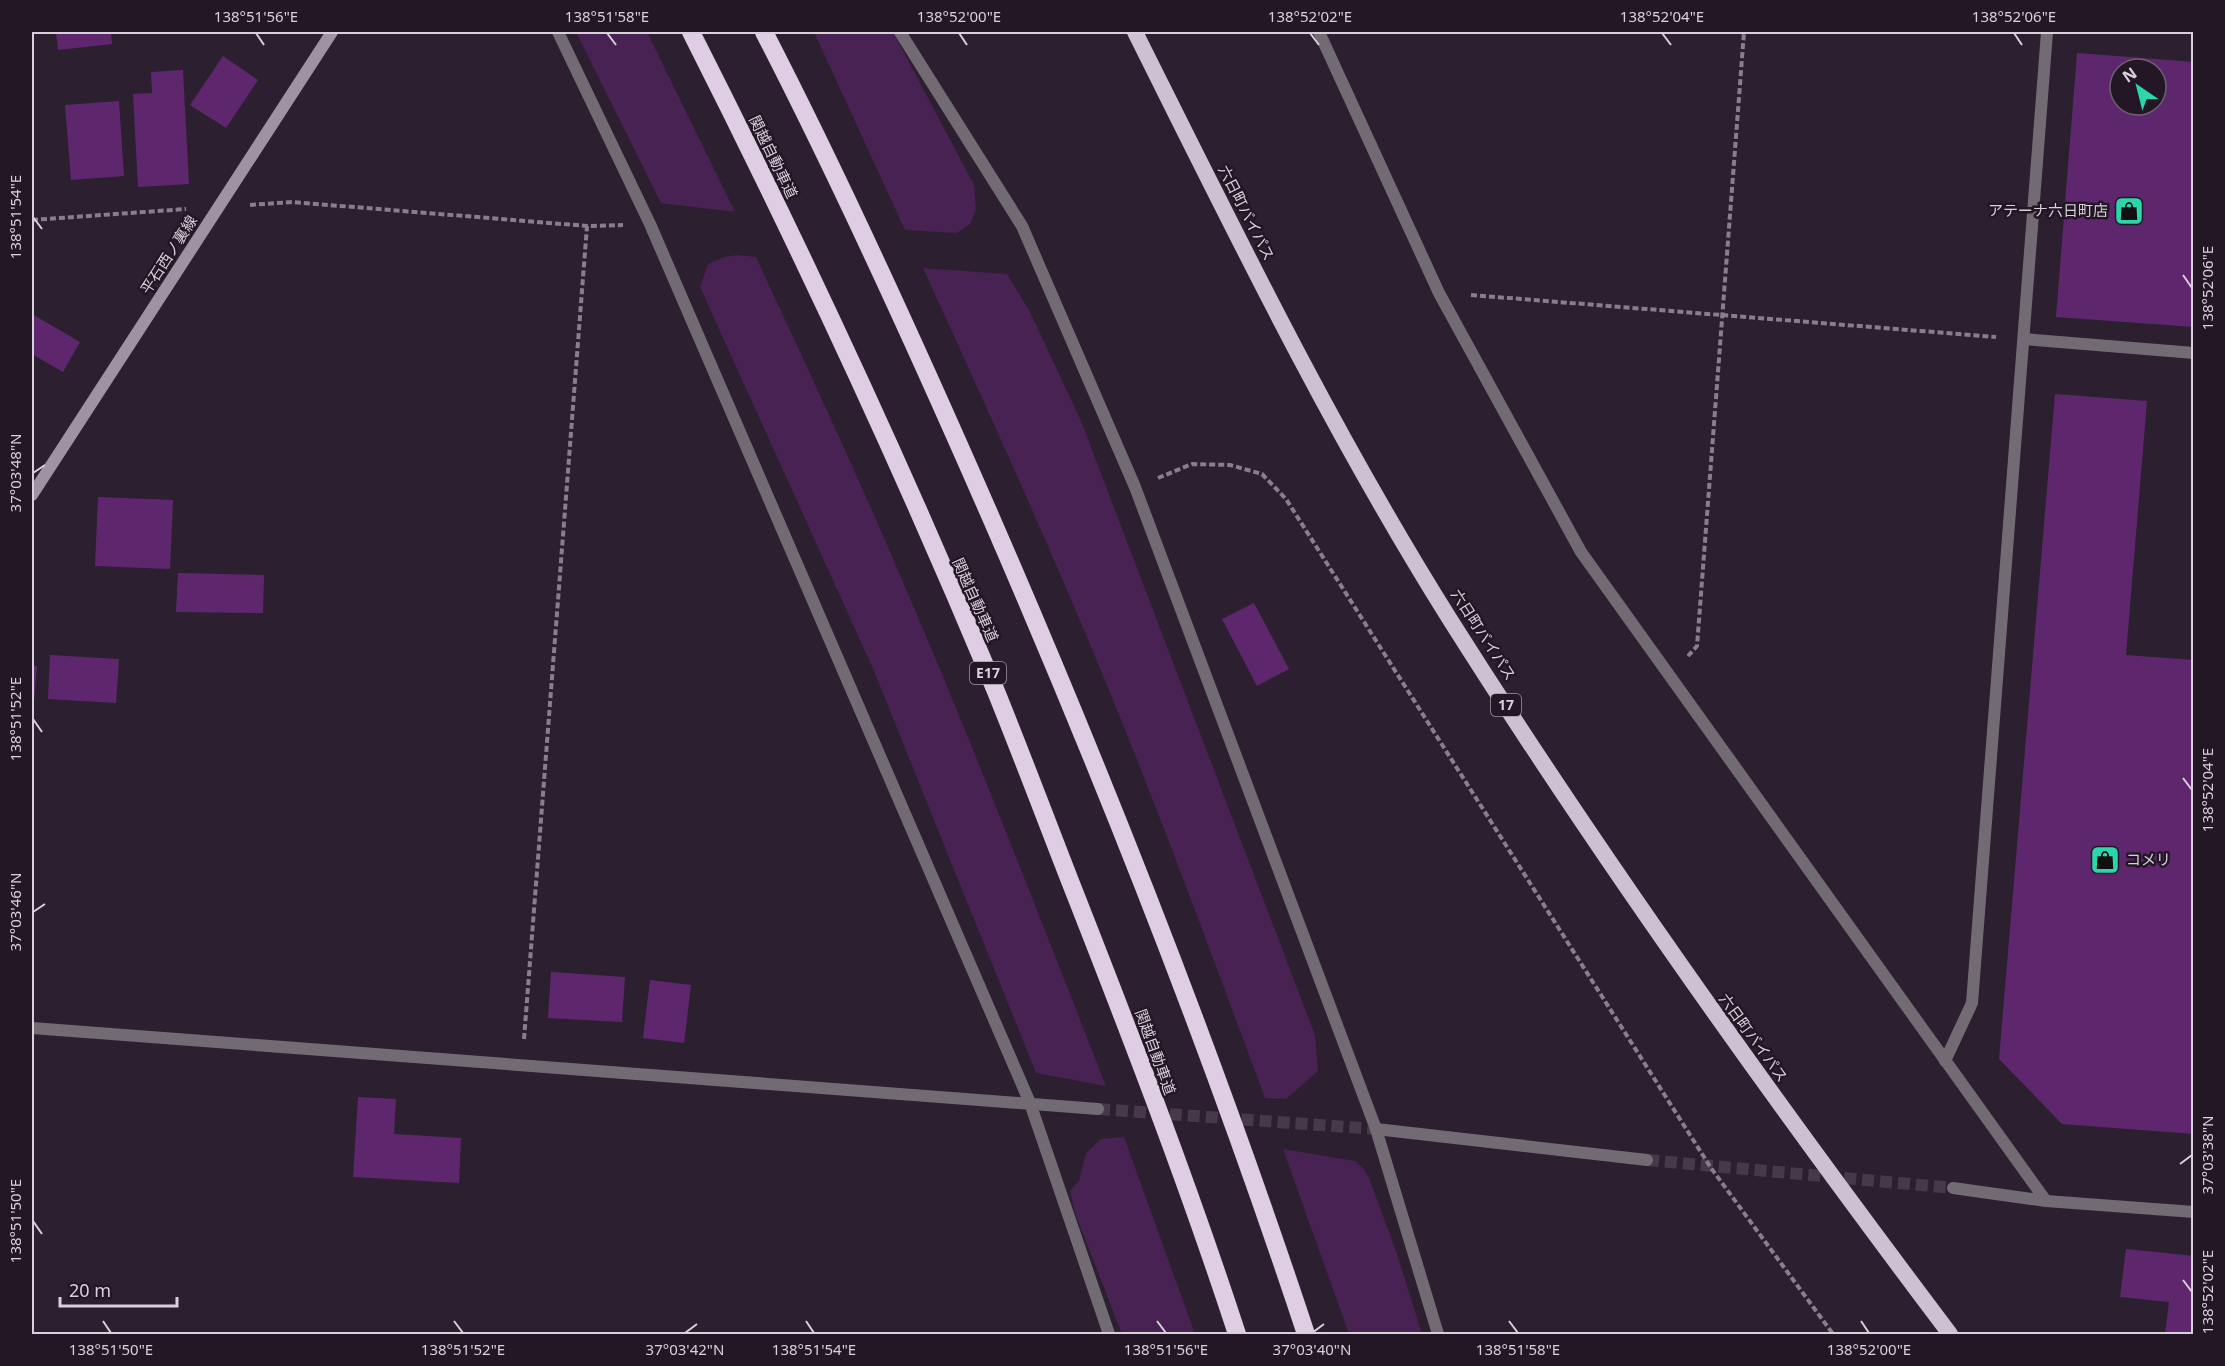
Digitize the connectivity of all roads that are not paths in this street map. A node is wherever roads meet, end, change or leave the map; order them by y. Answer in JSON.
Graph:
{"nodes":[{"id":1,"x":332,"y":32,"type":"edge"},
{"id":2,"x":558,"y":32,"type":"edge"},
{"id":3,"x":691,"y":32,"type":"edge"},
{"id":4,"x":764,"y":32,"type":"edge"},
{"id":5,"x":900,"y":32,"type":"edge"},
{"id":6,"x":1135,"y":32,"type":"edge"},
{"id":7,"x":1319,"y":32,"type":"edge"},
{"id":8,"x":2047,"y":32,"type":"edge"},
{"id":9,"x":2024,"y":339,"type":"junction"},
{"id":10,"x":2193,"y":353,"type":"edge"},
{"id":11,"x":32,"y":495,"type":"edge"},
{"id":12,"x":32,"y":1028,"type":"edge"},
{"id":13,"x":1945,"y":1061,"type":"junction"},
{"id":14,"x":1030,"y":1103,"type":"junction"},
{"id":15,"x":1098,"y":1109,"type":"tunnel mouth"},
{"id":16,"x":1376,"y":1129,"type":"junction"},
{"id":17,"x":1647,"y":1160,"type":"tunnel mouth"},
{"id":18,"x":1953,"y":1188,"type":"tunnel mouth"},
{"id":19,"x":2046,"y":1201,"type":"junction"},
{"id":20,"x":2193,"y":1212,"type":"edge"},
{"id":21,"x":1109,"y":1335,"type":"edge"},
{"id":22,"x":1237,"y":1335,"type":"edge"},
{"id":23,"x":1306,"y":1335,"type":"edge"},
{"id":24,"x":1438,"y":1335,"type":"edge"},
{"id":25,"x":1950,"y":1335,"type":"edge"}],
"edges":[{"from":1,"to":11,"type":"main road","name":"平石西ノ裏線"},
{"from":2,"to":14,"type":"street"},
{"from":3,"to":22,"type":"highway","name":"関越自動車道","number":"E17"},
{"from":4,"to":23,"type":"highway"},
{"from":5,"to":16,"type":"street"},
{"from":6,"to":25,"type":"highway","name":"六日町バイパス","number":"17"},
{"from":7,"to":13,"type":"street"},
{"from":8,"to":9,"type":"street"},
{"from":9,"to":10,"type":"street"},
{"from":9,"to":13,"type":"street"},
{"from":12,"to":14,"type":"street"},
{"from":13,"to":19,"type":"street"},
{"from":14,"to":15,"type":"street"},
{"from":14,"to":21,"type":"street"},
{"from":16,"to":17,"type":"street"},
{"from":16,"to":24,"type":"street"},
{"from":18,"to":19,"type":"street"},
{"from":19,"to":20,"type":"street"}]}
